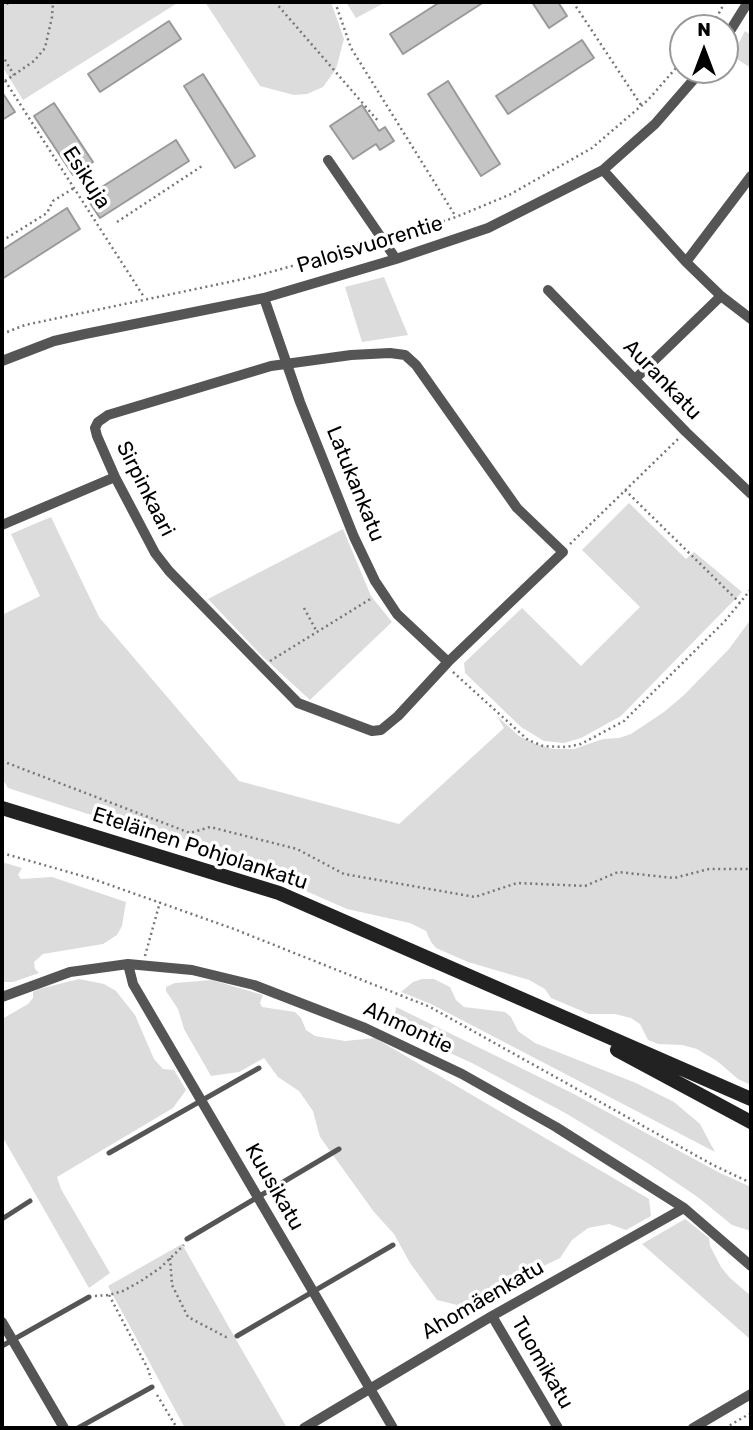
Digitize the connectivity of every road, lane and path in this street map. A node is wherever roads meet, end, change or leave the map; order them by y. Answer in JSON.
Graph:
{"nodes":[{"id":1,"x":10,"y":2,"type":"edge"},
{"id":2,"x":53,"y":2,"type":"edge"},
{"id":3,"x":275,"y":2,"type":"edge"},
{"id":4,"x":335,"y":2,"type":"edge"},
{"id":5,"x":573,"y":2,"type":"edge"},
{"id":6,"x":2,"y":7,"type":"edge"},
{"id":7,"x":2,"y":55,"type":"edge"},
{"id":8,"x":14,"y":75,"type":"junction"},
{"id":9,"x":669,"y":75,"type":"edge"},
{"id":10,"x":2,"y":76,"type":"edge"},
{"id":11,"x":5,"y":81,"type":"junction"},
{"id":12,"x":690,"y":84,"type":"edge"},
{"id":13,"x":641,"y":105,"type":"junction"},
{"id":14,"x":379,"y":122,"type":"dead end"},
{"id":15,"x":328,"y":160,"type":"dead end"},
{"id":16,"x":202,"y":166,"type":"dead end"},
{"id":17,"x":603,"y":170,"type":"junction"},
{"id":18,"x":751,"y":176,"type":"edge"},
{"id":19,"x":74,"y":188,"type":"junction"},
{"id":20,"x":456,"y":217,"type":"junction"},
{"id":21,"x":117,"y":222,"type":"dead end"},
{"id":22,"x":2,"y":241,"type":"edge"},
{"id":23,"x":384,"y":241,"type":"junction"},
{"id":24,"x":396,"y":260,"type":"junction"},
{"id":25,"x":686,"y":262,"type":"junction"},
{"id":26,"x":548,"y":290,"type":"dead end"},
{"id":27,"x":722,"y":296,"type":"junction"},
{"id":28,"x":144,"y":298,"type":"junction"},
{"id":29,"x":264,"y":298,"type":"junction"},
{"id":30,"x":751,"y":319,"type":"edge"},
{"id":31,"x":2,"y":334,"type":"edge"},
{"id":32,"x":2,"y":361,"type":"edge"},
{"id":33,"x":287,"y":362,"type":"junction"},
{"id":34,"x":635,"y":379,"type":"junction"},
{"id":35,"x":686,"y":432,"type":"junction"},
{"id":36,"x":115,"y":477,"type":"junction"},
{"id":37,"x":625,"y":490,"type":"junction"},
{"id":38,"x":751,"y":494,"type":"edge"},
{"id":39,"x":2,"y":525,"type":"edge"},
{"id":40,"x":563,"y":552,"type":"junction"},
{"id":41,"x":751,"y":589,"type":"edge"},
{"id":42,"x":382,"y":592,"type":"junction"},
{"id":43,"x":741,"y":603,"type":"junction"},
{"id":44,"x":304,"y":608,"type":"dead end"},
{"id":45,"x":317,"y":632,"type":"junction"},
{"id":46,"x":447,"y":663,"type":"junction"},
{"id":47,"x":262,"y":668,"type":"junction"},
{"id":48,"x":2,"y":761,"type":"edge"},
{"id":49,"x":2,"y":808,"type":"edge"},
{"id":50,"x":2,"y":853,"type":"edge"},
{"id":51,"x":751,"y":869,"type":"edge"},
{"id":52,"x":160,"y":902,"type":"junction"},
{"id":53,"x":128,"y":964,"type":"junction"},
{"id":54,"x":144,"y":964,"type":"junction"},
{"id":55,"x":2,"y":997,"type":"edge"},
{"id":56,"x":536,"y":1006,"type":"junction"},
{"id":57,"x":259,"y":1068,"type":"dead end"},
{"id":58,"x":751,"y":1099,"type":"edge"},
{"id":59,"x":201,"y":1101,"type":"junction"},
{"id":60,"x":751,"y":1122,"type":"edge"},
{"id":61,"x":339,"y":1149,"type":"dead end"},
{"id":62,"x":109,"y":1153,"type":"dead end"},
{"id":63,"x":751,"y":1183,"type":"edge"},
{"id":64,"x":257,"y":1196,"type":"junction"},
{"id":65,"x":30,"y":1201,"type":"dead end"},
{"id":66,"x":684,"y":1208,"type":"junction"},
{"id":67,"x":2,"y":1219,"type":"edge"},
{"id":68,"x":187,"y":1239,"type":"joint"},
{"id":69,"x":393,"y":1245,"type":"dead end"},
{"id":70,"x":170,"y":1258,"type":"junction"},
{"id":71,"x":751,"y":1266,"type":"edge"},
{"id":72,"x":313,"y":1292,"type":"junction"},
{"id":73,"x":109,"y":1296,"type":"junction"},
{"id":74,"x":89,"y":1297,"type":"joint"},
{"id":75,"x":492,"y":1316,"type":"junction"},
{"id":76,"x":2,"y":1322,"type":"edge"},
{"id":77,"x":237,"y":1336,"type":"joint"},
{"id":78,"x":12,"y":1340,"type":"junction"},
{"id":79,"x":2,"y":1346,"type":"edge"},
{"id":80,"x":152,"y":1387,"type":"junction"},
{"id":81,"x":370,"y":1389,"type":"junction"},
{"id":82,"x":751,"y":1394,"type":"edge"},
{"id":83,"x":751,"y":1413,"type":"edge"},
{"id":84,"x":64,"y":1428,"type":"edge"},
{"id":85,"x":78,"y":1428,"type":"edge"},
{"id":86,"x":177,"y":1428,"type":"edge"},
{"id":87,"x":303,"y":1428,"type":"edge"},
{"id":88,"x":393,"y":1428,"type":"edge"},
{"id":89,"x":558,"y":1428,"type":"edge"},
{"id":90,"x":693,"y":1428,"type":"edge"},
{"id":91,"x":725,"y":1428,"type":"edge"}],
"edges":[{"from":1,"to":6,"type":"path"},
{"from":2,"to":8,"type":"path"},
{"from":3,"to":14,"type":"path"},
{"from":4,"to":20,"type":"path"},
{"from":5,"to":13,"type":"path"},
{"from":7,"to":8,"type":"path"},
{"from":8,"to":11,"type":"path"},
{"from":9,"to":13,"type":"path"},
{"from":10,"to":11,"type":"path","name":"Esikuja"},
{"from":11,"to":19,"type":"path","name":"Esikuja"},
{"from":12,"to":17,"type":"street","name":"Paloisvuorentie"},
{"from":13,"to":20,"type":"path"},
{"from":15,"to":23,"type":"street"},
{"from":16,"to":21,"type":"path"},
{"from":17,"to":24,"type":"street","name":"Paloisvuorentie"},
{"from":17,"to":25,"type":"street"},
{"from":18,"to":25,"type":"street"},
{"from":19,"to":22,"type":"path"},
{"from":19,"to":28,"type":"path","name":"Esikuja"},
{"from":20,"to":23,"type":"path"},
{"from":23,"to":24,"type":"street"},
{"from":23,"to":28,"type":"path"},
{"from":24,"to":29,"type":"street","name":"Paloisvuorentie"},
{"from":25,"to":27,"type":"street"},
{"from":26,"to":34,"type":"street","name":"Aurankatu"},
{"from":27,"to":30,"type":"street"},
{"from":27,"to":34,"type":"street"},
{"from":28,"to":31,"type":"path"},
{"from":29,"to":32,"type":"street","name":"Paloisvuorentie"},
{"from":29,"to":33,"type":"street","name":"Latukankatu"},
{"from":33,"to":36,"type":"street","name":"Sirpinkaari"},
{"from":33,"to":40,"type":"street","name":"Sirpinkaari"},
{"from":33,"to":42,"type":"street","name":"Latukankatu"},
{"from":34,"to":35,"type":"street","name":"Aurankatu"},
{"from":35,"to":37,"type":"path"},
{"from":35,"to":38,"type":"street","name":"Aurankatu"},
{"from":36,"to":39,"type":"street"},
{"from":36,"to":47,"type":"street","name":"Sirpinkaari"},
{"from":37,"to":40,"type":"path"},
{"from":37,"to":43,"type":"path"},
{"from":40,"to":46,"type":"street","name":"Sirpinkaari"},
{"from":41,"to":43,"type":"path"},
{"from":42,"to":45,"type":"path"},
{"from":42,"to":46,"type":"street","name":"Latukankatu"},
{"from":43,"to":46,"type":"path"},
{"from":44,"to":45,"type":"path"},
{"from":45,"to":47,"type":"path"},
{"from":46,"to":47,"type":"street","name":"Sirpinkaari"},
{"from":48,"to":51,"type":"path"},
{"from":49,"to":56,"type":"main road","name":"Eteläinen Pohjolankatu"},
{"from":50,"to":52,"type":"path"},
{"from":52,"to":54,"type":"path"},
{"from":52,"to":63,"type":"path"},
{"from":53,"to":54,"type":"street","name":"Ahmontie"},
{"from":53,"to":55,"type":"street","name":"Ahmontie"},
{"from":53,"to":59,"type":"street","name":"Kuusikatu"},
{"from":54,"to":66,"type":"street","name":"Ahmontie"},
{"from":56,"to":58,"type":"main road","name":"Eteläinen Pohjolankatu"},
{"from":56,"to":60,"type":"main road","name":"Eteläinen Pohjolankatu"},
{"from":57,"to":59,"type":"lane"},
{"from":59,"to":62,"type":"lane"},
{"from":59,"to":64,"type":"street","name":"Kuusikatu"},
{"from":61,"to":64,"type":"lane"},
{"from":64,"to":68,"type":"lane"},
{"from":64,"to":72,"type":"street","name":"Kuusikatu"},
{"from":65,"to":67,"type":"lane"},
{"from":66,"to":71,"type":"street","name":"Ahmontie"},
{"from":66,"to":75,"type":"street","name":"Ahomäenkatu"},
{"from":68,"to":70,"type":"path"},
{"from":69,"to":72,"type":"lane"},
{"from":70,"to":73,"type":"path"},
{"from":70,"to":77,"type":"path"},
{"from":72,"to":77,"type":"lane"},
{"from":72,"to":81,"type":"street","name":"Kuusikatu"},
{"from":73,"to":74,"type":"path"},
{"from":73,"to":80,"type":"path"},
{"from":74,"to":78,"type":"lane"},
{"from":75,"to":81,"type":"street","name":"Ahomäenkatu"},
{"from":75,"to":89,"type":"street","name":"Tuomikatu"},
{"from":76,"to":78,"type":"street"},
{"from":78,"to":79,"type":"lane"},
{"from":78,"to":84,"type":"street"},
{"from":80,"to":85,"type":"lane"},
{"from":80,"to":86,"type":"path"},
{"from":81,"to":87,"type":"street","name":"Ahomäenkatu"},
{"from":81,"to":88,"type":"street","name":"Kuusikatu"},
{"from":82,"to":90,"type":"street"},
{"from":83,"to":91,"type":"path"}]}
